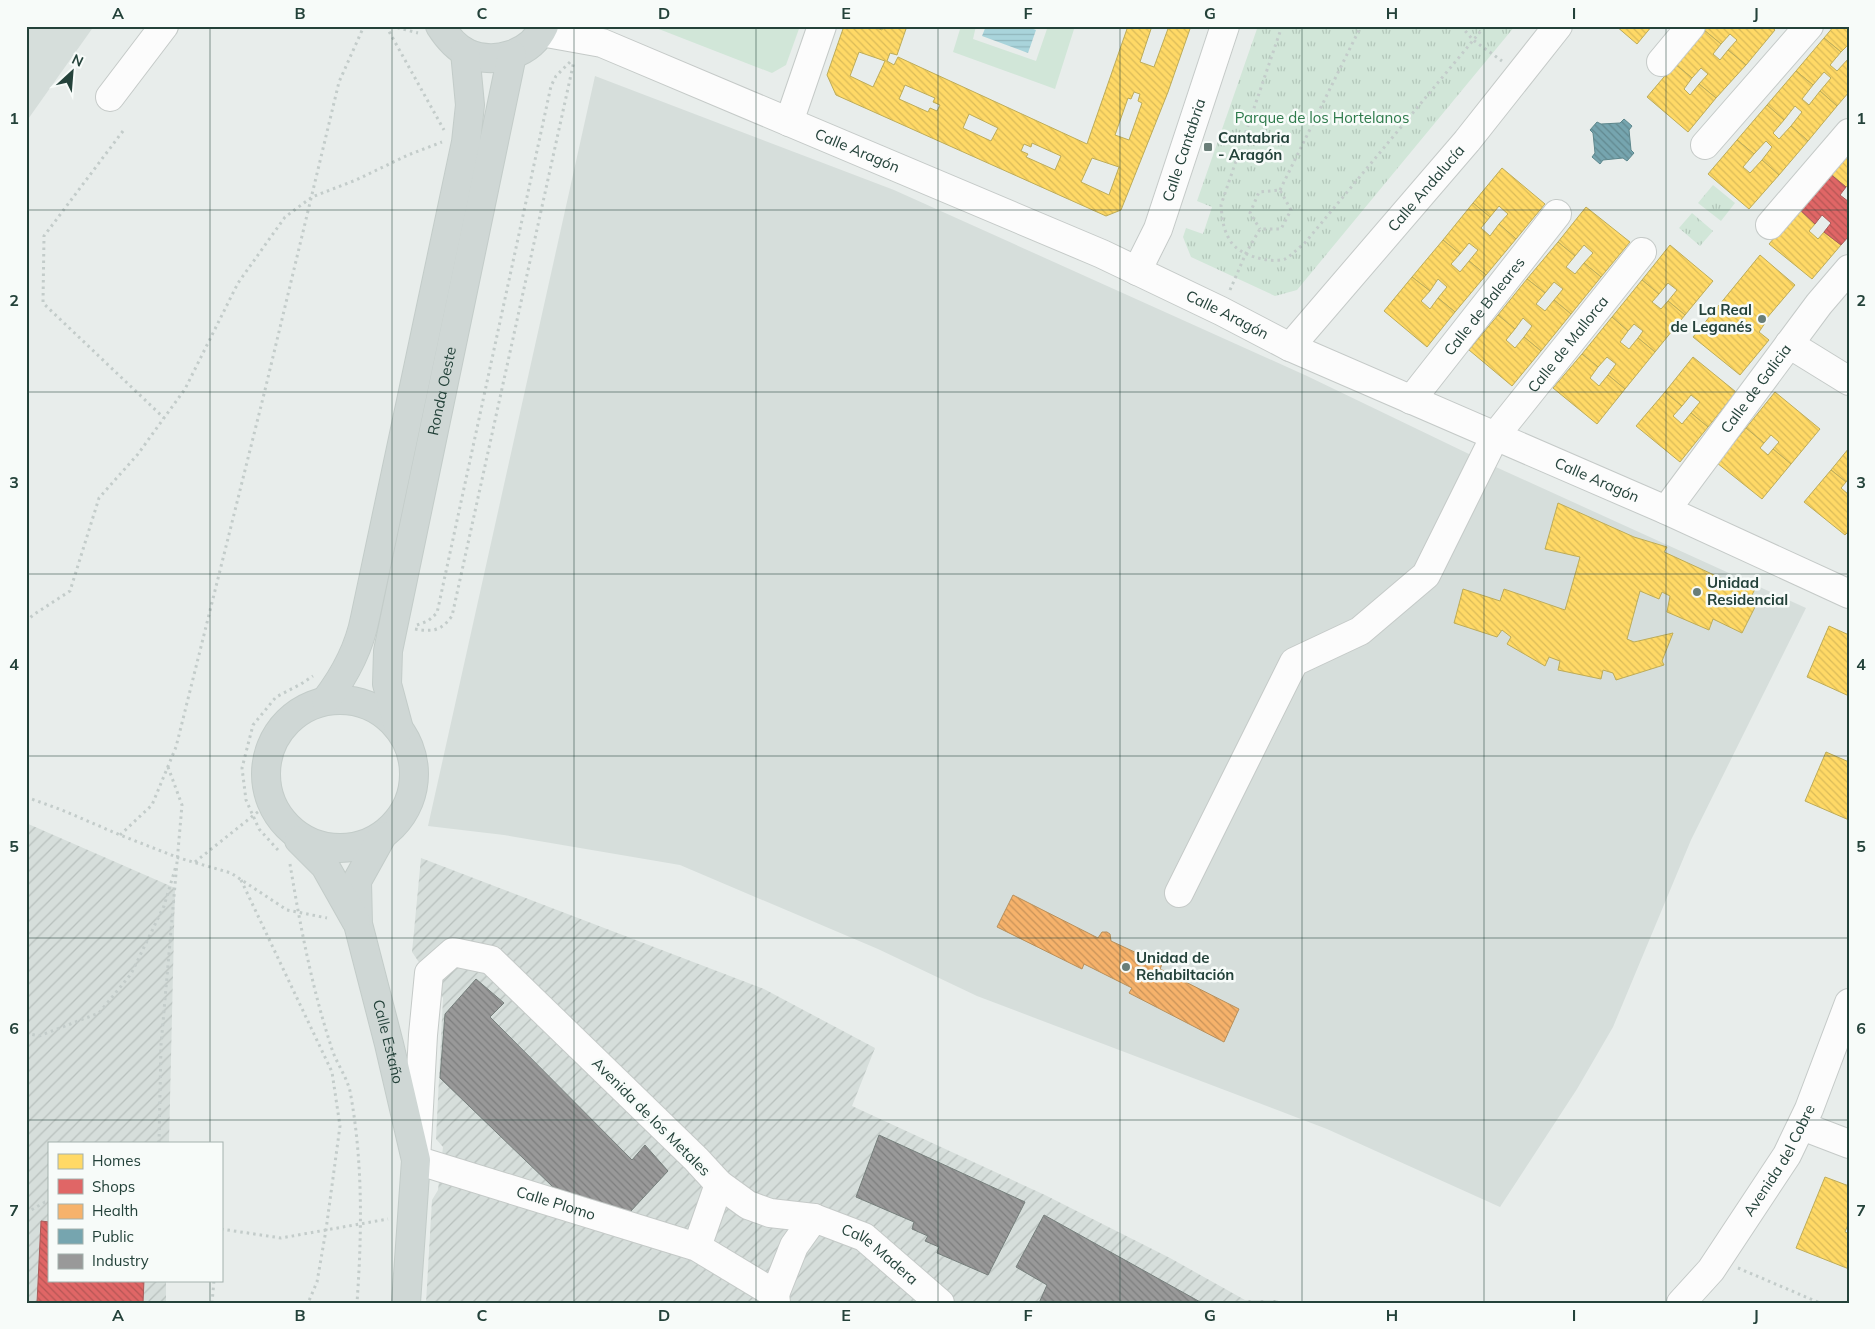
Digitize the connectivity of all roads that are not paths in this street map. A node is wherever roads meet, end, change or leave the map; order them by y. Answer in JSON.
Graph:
{"nodes":[{"id":1,"x":164,"y":26,"type":"edge"},
{"id":2,"x":579,"y":26,"type":"edge"},
{"id":3,"x":822,"y":26,"type":"edge"},
{"id":4,"x":1225,"y":26,"type":"edge"},
{"id":5,"x":1558,"y":26,"type":"edge"},
{"id":6,"x":1691,"y":26,"type":"edge"},
{"id":7,"x":1808,"y":26,"type":"edge"},
{"id":8,"x":542,"y":29,"type":"edge"},
{"id":9,"x":429,"y":30,"type":"edge"},
{"id":10,"x":602,"y":43,"type":"junction"},
{"id":11,"x":466,"y":52,"type":"junction"},
{"id":12,"x":512,"y":55,"type":"junction"},
{"id":13,"x":1661,"y":62,"type":"dead end"},
{"id":14,"x":110,"y":97,"type":"dead end"},
{"id":15,"x":789,"y":122,"type":"junction"},
{"id":16,"x":1849,"y":133,"type":"edge"},
{"id":17,"x":1705,"y":145,"type":"dead end"},
{"id":18,"x":1557,"y":214,"type":"dead end"},
{"id":19,"x":1770,"y":225,"type":"dead end"},
{"id":20,"x":1642,"y":252,"type":"dead end"},
{"id":21,"x":1849,"y":269,"type":"edge"},
{"id":22,"x":1137,"y":271,"type":"junction"},
{"id":23,"x":1789,"y":344,"type":"junction"},
{"id":24,"x":1290,"y":347,"type":"junction"},
{"id":25,"x":1849,"y":381,"type":"edge"},
{"id":26,"x":1411,"y":400,"type":"junction"},
{"id":27,"x":1495,"y":436,"type":"junction"},
{"id":28,"x":1666,"y":510,"type":"junction"},
{"id":29,"x":1849,"y":594,"type":"edge"},
{"id":30,"x":326,"y":700,"type":"junction"},
{"id":31,"x":399,"y":729,"type":"junction"},
{"id":32,"x":288,"y":828,"type":"junction"},
{"id":33,"x":382,"y":836,"type":"junction"},
{"id":34,"x":1179,"y":893,"type":"dead end"},
{"id":35,"x":358,"y":924,"type":"junction"},
{"id":36,"x":453,"y":952,"type":"joint"},
{"id":37,"x":1849,"y":1003,"type":"edge"},
{"id":38,"x":1806,"y":1117,"type":"junction"},
{"id":39,"x":1849,"y":1125,"type":"edge"},
{"id":40,"x":1849,"y":1144,"type":"edge"},
{"id":41,"x":416,"y":1160,"type":"junction"},
{"id":42,"x":719,"y":1184,"type":"junction"},
{"id":43,"x":814,"y":1218,"type":"junction"},
{"id":44,"x":697,"y":1247,"type":"junction"},
{"id":45,"x":775,"y":1298,"type":"edge"},
{"id":46,"x":406,"y":1303,"type":"edge"},
{"id":47,"x":940,"y":1303,"type":"edge"},
{"id":48,"x":1681,"y":1303,"type":"edge"}],
"edges":[{"from":1,"to":14,"type":"street"},
{"from":2,"to":10,"type":"street","name":"Calle Aragón"},
{"from":3,"to":15,"type":"street"},
{"from":4,"to":22,"type":"street","name":"Calle Cantabria"},
{"from":5,"to":24,"type":"street","name":"Calle Andalucía"},
{"from":6,"to":13,"type":"street"},
{"from":7,"to":17,"type":"street"},
{"from":8,"to":10,"type":"street","name":"Calle Aragón"},
{"from":8,"to":12,"type":"main road"},
{"from":9,"to":11,"type":"main road"},
{"from":10,"to":15,"type":"street","name":"Calle Aragón"},
{"from":11,"to":12,"type":"main road"},
{"from":11,"to":30,"type":"main road","name":"Ronda Oeste"},
{"from":12,"to":31,"type":"main road","name":"Ronda Oeste"},
{"from":15,"to":22,"type":"street","name":"Calle Aragón"},
{"from":16,"to":19,"type":"street"},
{"from":18,"to":26,"type":"street","name":"Calle de Baleares"},
{"from":20,"to":27,"type":"street","name":"Calle de Mallorca"},
{"from":21,"to":23,"type":"street","name":"Calle de Galicia"},
{"from":22,"to":24,"type":"street","name":"Calle Aragón"},
{"from":23,"to":25,"type":"street"},
{"from":23,"to":28,"type":"street","name":"Calle de Galicia"},
{"from":24,"to":26,"type":"street","name":"Calle Aragón"},
{"from":26,"to":27,"type":"street","name":"Calle Aragón"},
{"from":27,"to":28,"type":"street","name":"Calle Aragón"},
{"from":27,"to":34,"type":"street","name":"Calle de Mallorca"},
{"from":28,"to":29,"type":"street","name":"Calle Aragón"},
{"from":30,"to":31,"type":"main road"},
{"from":30,"to":32,"type":"main road"},
{"from":31,"to":33,"type":"main road"},
{"from":32,"to":33,"type":"main road"},
{"from":32,"to":35,"type":"main road","name":"Calle Estaño"},
{"from":33,"to":35,"type":"main road","name":"Calle Estaño"},
{"from":35,"to":41,"type":"main road","name":"Calle Estaño"},
{"from":36,"to":41,"type":"street","name":"Calle Estaño"},
{"from":36,"to":42,"type":"street","name":"Avenida de los Metales"},
{"from":37,"to":38,"type":"street","name":"Avenida del Cobre"},
{"from":38,"to":39,"type":"street"},
{"from":38,"to":40,"type":"street"},
{"from":38,"to":48,"type":"street","name":"Avenida del Cobre"},
{"from":41,"to":44,"type":"street","name":"Calle Plomo"},
{"from":41,"to":46,"type":"main road","name":"Calle Estaño"},
{"from":42,"to":43,"type":"street","name":"Calle Madera"},
{"from":42,"to":44,"type":"street","name":"Avenida de los Metales"},
{"from":43,"to":45,"type":"street"},
{"from":43,"to":47,"type":"street","name":"Calle Madera"},
{"from":44,"to":45,"type":"street"}]}
